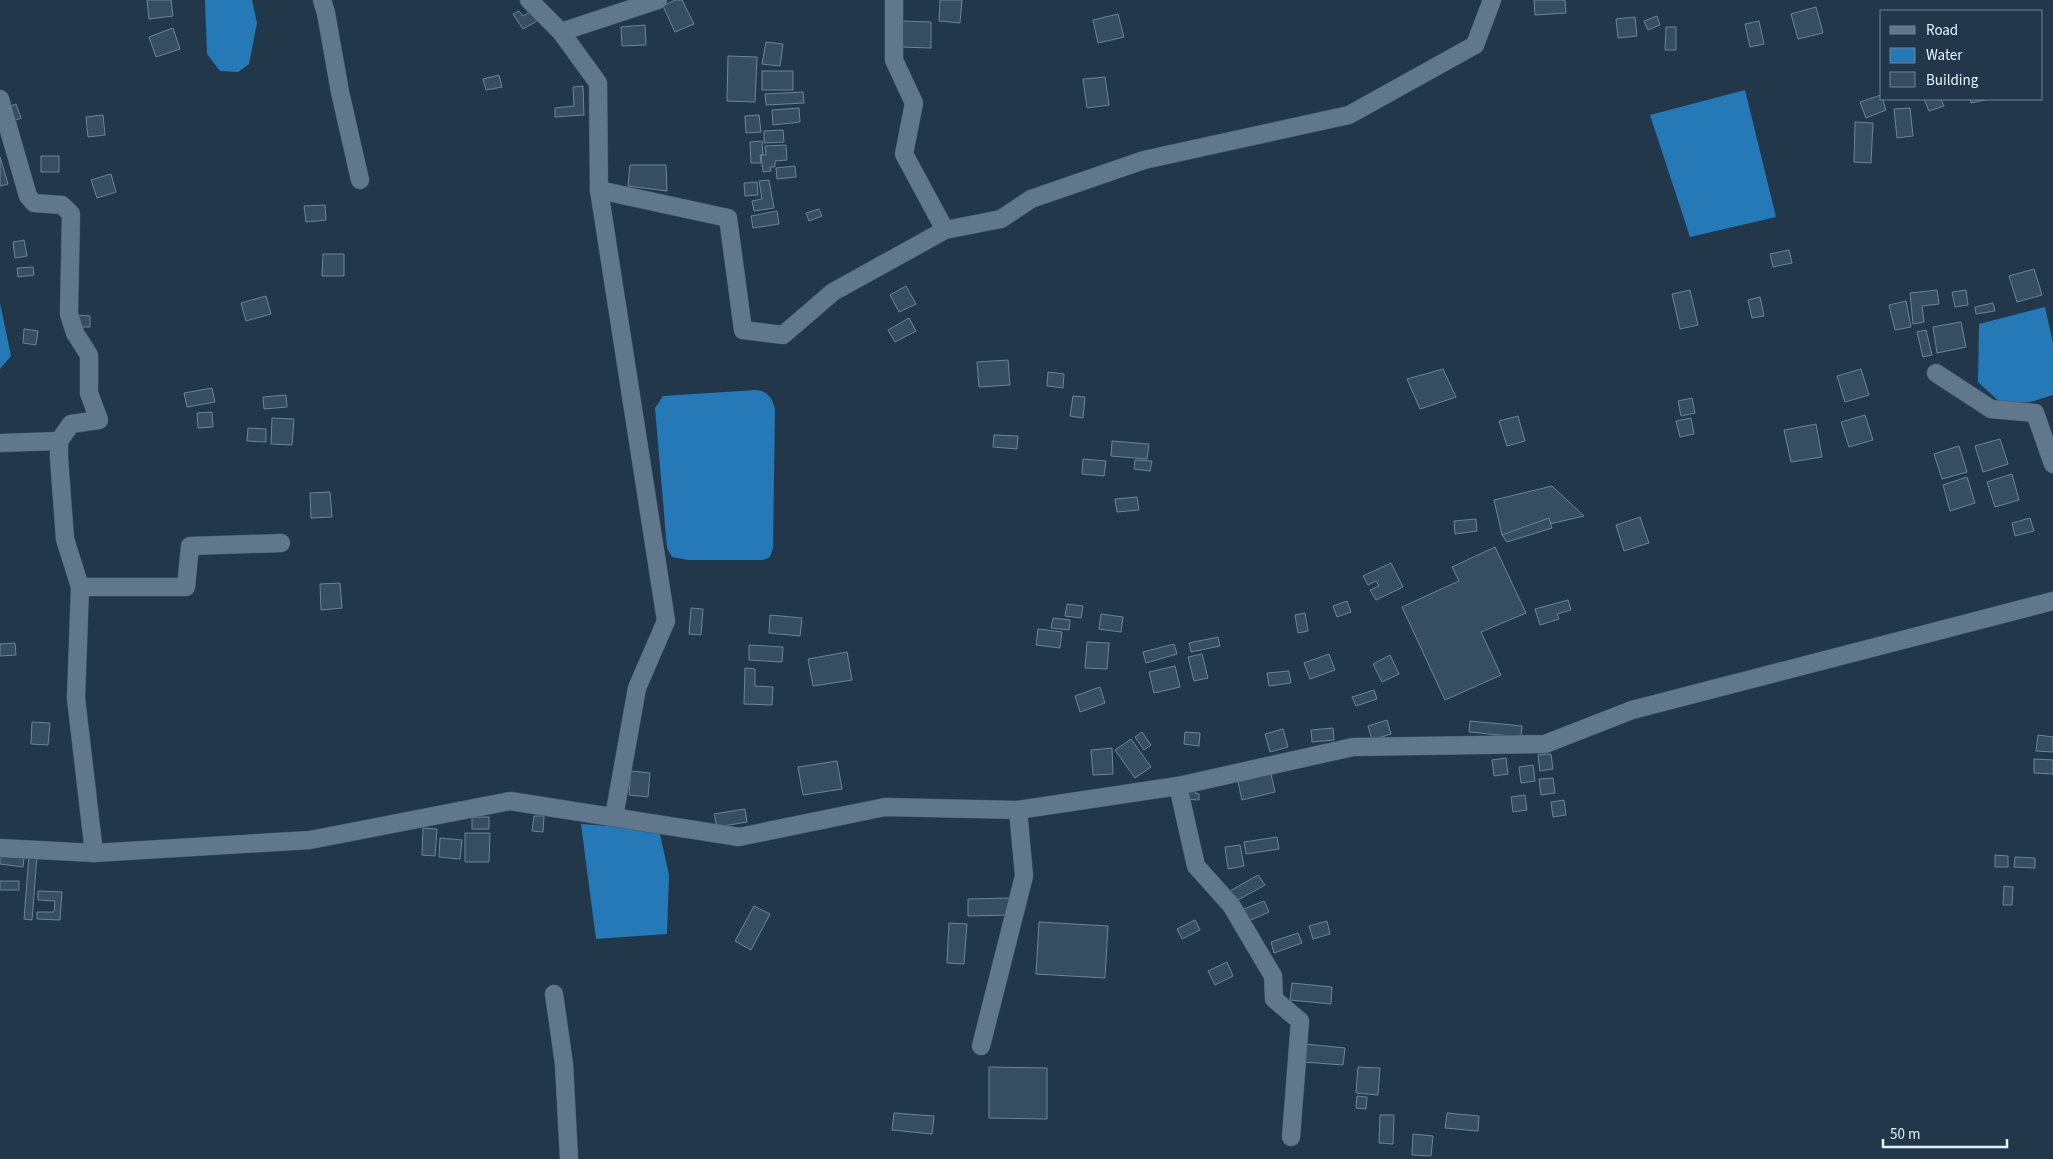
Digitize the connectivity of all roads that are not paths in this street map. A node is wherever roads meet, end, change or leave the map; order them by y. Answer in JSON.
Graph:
{"nodes":[{"id":1,"x":322,"y":0,"type":"edge"},
{"id":2,"x":529,"y":0,"type":"edge"},
{"id":3,"x":658,"y":0,"type":"edge"},
{"id":4,"x":894,"y":0,"type":"edge"},
{"id":5,"x":1492,"y":0,"type":"edge"},
{"id":6,"x":561,"y":32,"type":"junction"},
{"id":7,"x":0,"y":99,"type":"edge"},
{"id":8,"x":360,"y":180,"type":"dead end"},
{"id":9,"x":599,"y":190,"type":"junction"},
{"id":10,"x":946,"y":230,"type":"junction"},
{"id":11,"x":1936,"y":373,"type":"dead end"},
{"id":12,"x":59,"y":441,"type":"junction"},
{"id":13,"x":0,"y":443,"type":"edge"},
{"id":14,"x":2053,"y":464,"type":"edge"},
{"id":15,"x":281,"y":543,"type":"dead end"},
{"id":16,"x":80,"y":587,"type":"junction"},
{"id":17,"x":2053,"y":602,"type":"edge"},
{"id":18,"x":1178,"y":786,"type":"junction"},
{"id":19,"x":1018,"y":810,"type":"junction"},
{"id":20,"x":614,"y":817,"type":"junction"},
{"id":21,"x":0,"y":848,"type":"edge"},
{"id":22,"x":94,"y":853,"type":"junction"},
{"id":23,"x":554,"y":994,"type":"dead end"},
{"id":24,"x":981,"y":1046,"type":"dead end"},
{"id":25,"x":1291,"y":1137,"type":"dead end"},
{"id":26,"x":569,"y":1159,"type":"edge"}],
"edges":[{"from":1,"to":8,"type":"street"},
{"from":2,"to":6,"type":"street"},
{"from":3,"to":6,"type":"street"},
{"from":4,"to":10,"type":"street"},
{"from":5,"to":10,"type":"street"},
{"from":6,"to":9,"type":"street"},
{"from":7,"to":12,"type":"street"},
{"from":9,"to":10,"type":"street"},
{"from":9,"to":20,"type":"street"},
{"from":11,"to":14,"type":"street"},
{"from":12,"to":13,"type":"street"},
{"from":12,"to":16,"type":"street"},
{"from":15,"to":16,"type":"street"},
{"from":16,"to":22,"type":"street"},
{"from":17,"to":18,"type":"street"},
{"from":18,"to":19,"type":"street"},
{"from":18,"to":25,"type":"street"},
{"from":19,"to":20,"type":"street"},
{"from":19,"to":24,"type":"street"},
{"from":20,"to":22,"type":"street"},
{"from":21,"to":22,"type":"street"},
{"from":23,"to":26,"type":"street"}]}
